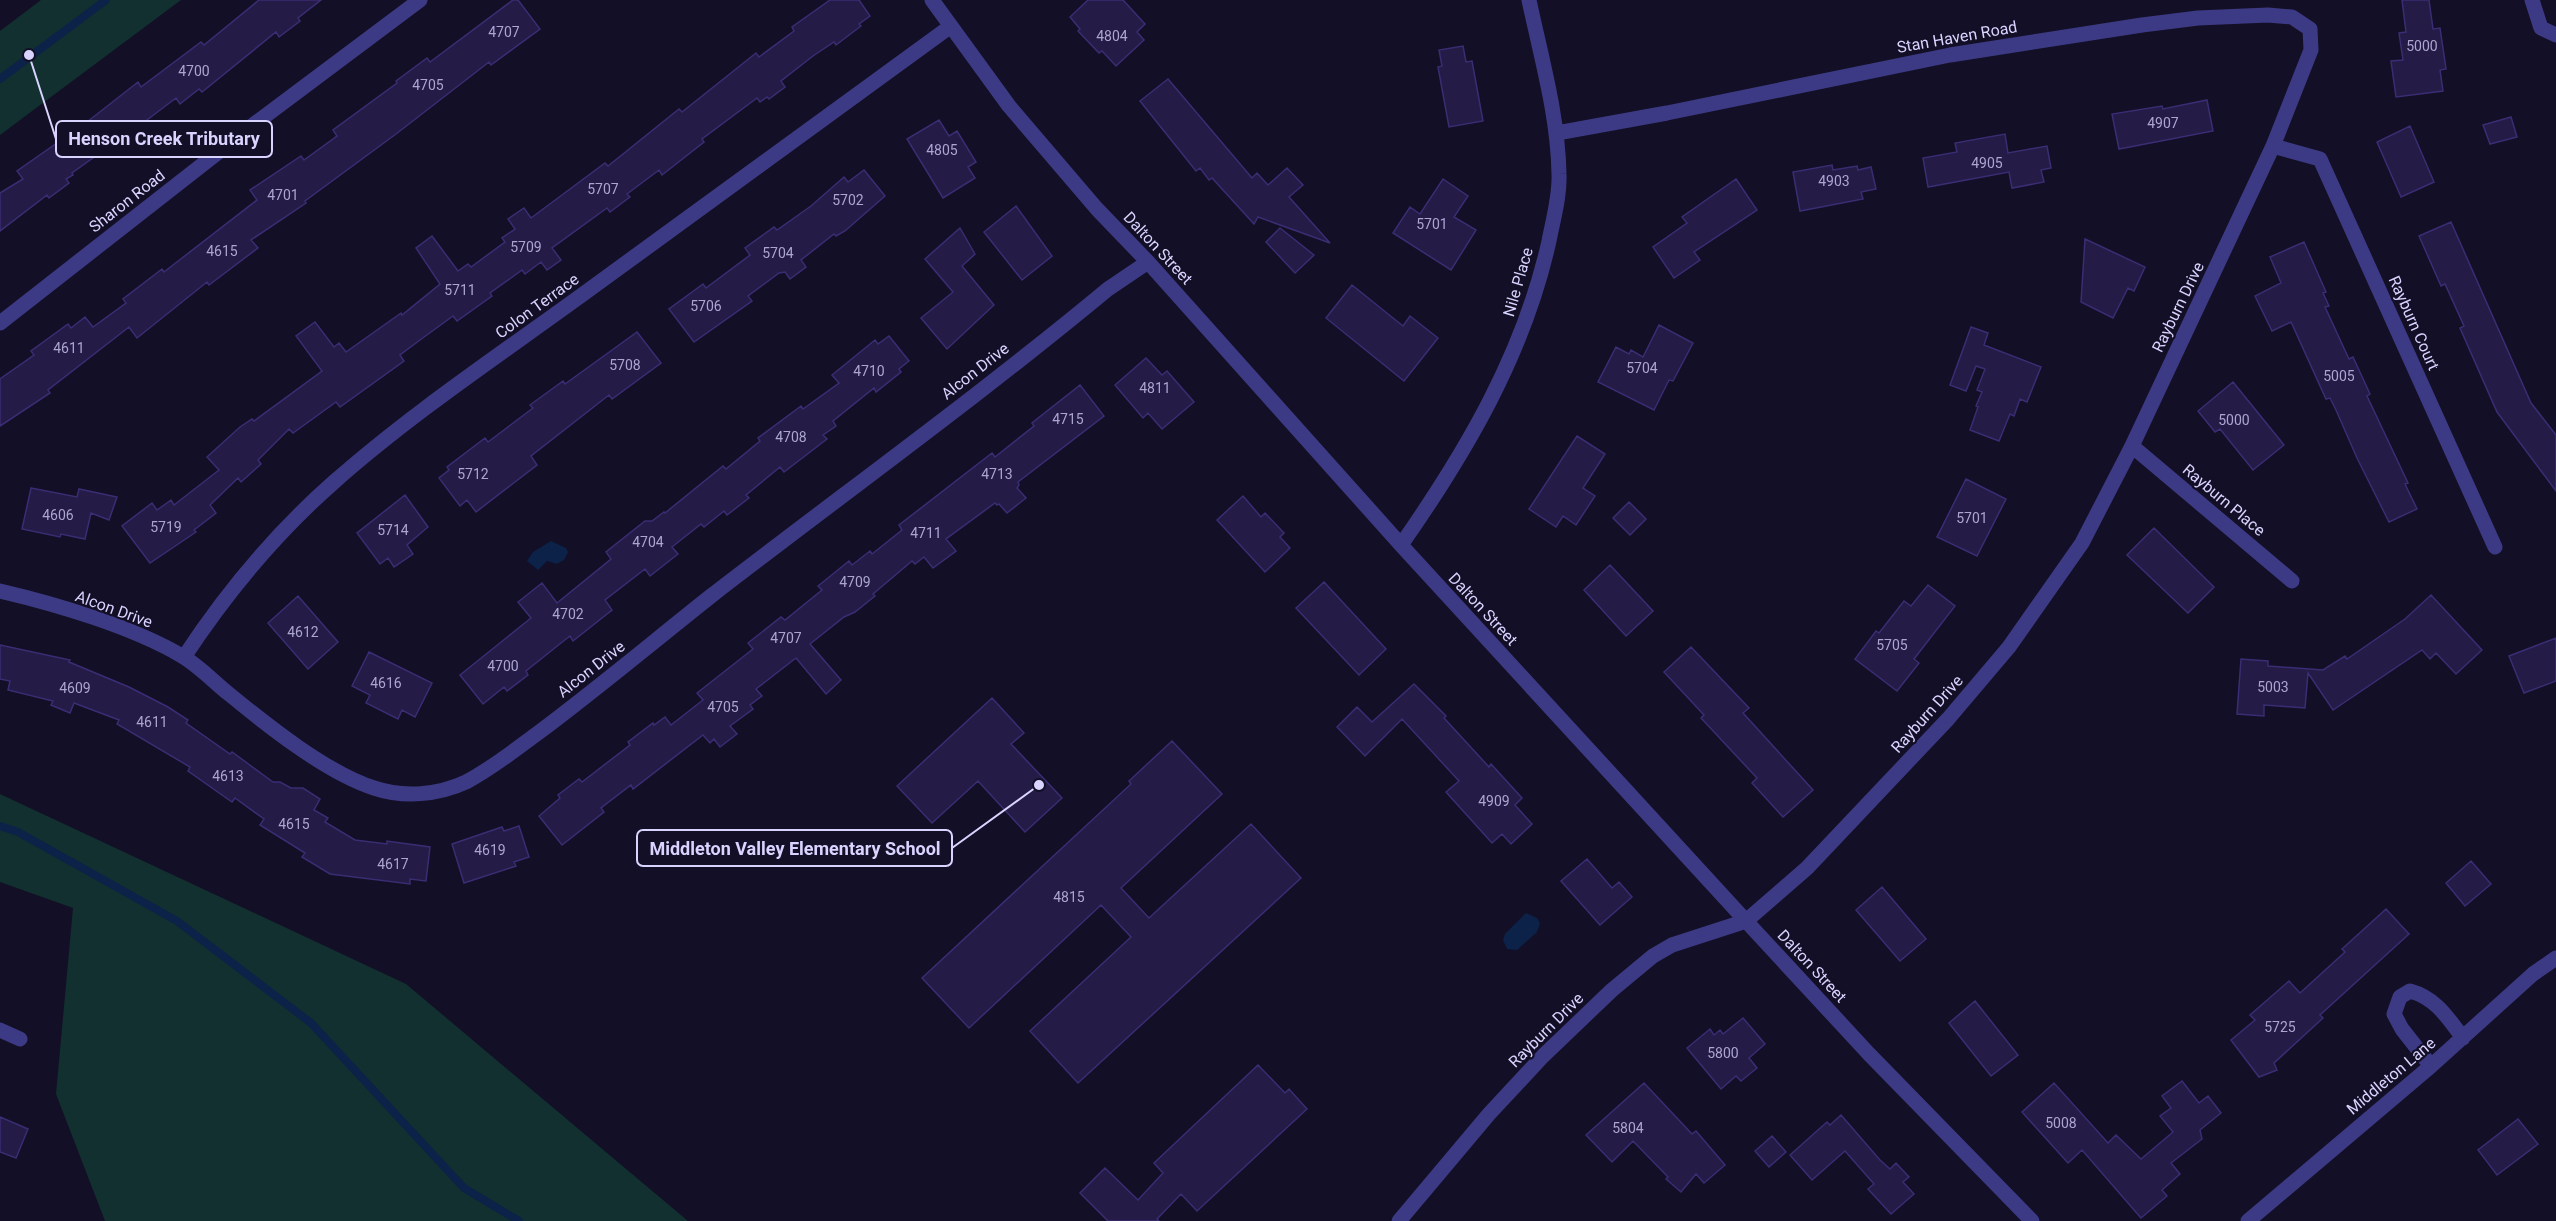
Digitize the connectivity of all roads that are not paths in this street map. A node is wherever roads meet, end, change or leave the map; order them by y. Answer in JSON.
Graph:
{"nodes":[{"id":1,"x":420,"y":0,"type":"edge"},
{"id":2,"x":932,"y":0,"type":"edge"},
{"id":3,"x":1529,"y":0,"type":"edge"},
{"id":4,"x":2532,"y":0,"type":"edge"},
{"id":5,"x":951,"y":26,"type":"junction"},
{"id":6,"x":2556,"y":35,"type":"edge"},
{"id":7,"x":2300,"y":81,"type":"joint"},
{"id":8,"x":1557,"y":133,"type":"junction"},
{"id":9,"x":2273,"y":146,"type":"junction"},
{"id":10,"x":1148,"y":262,"type":"junction"},
{"id":11,"x":0,"y":323,"type":"edge"},
{"id":12,"x":2132,"y":446,"type":"junction"},
{"id":13,"x":1401,"y":545,"type":"junction"},
{"id":14,"x":2495,"y":547,"type":"dead end"},
{"id":15,"x":2292,"y":581,"type":"dead end"},
{"id":16,"x":0,"y":591,"type":"edge"},
{"id":17,"x":184,"y":657,"type":"junction"},
{"id":18,"x":1746,"y":921,"type":"junction"},
{"id":19,"x":2556,"y":958,"type":"edge"},
{"id":20,"x":0,"y":1030,"type":"edge"},
{"id":21,"x":2463,"y":1038,"type":"junction"},
{"id":22,"x":20,"y":1039,"type":"dead end"},
{"id":23,"x":2431,"y":1066,"type":"junction"},
{"id":24,"x":1399,"y":1221,"type":"edge"},
{"id":25,"x":2032,"y":1221,"type":"edge"},
{"id":26,"x":2248,"y":1221,"type":"edge"}],
"edges":[{"from":1,"to":11,"type":"street","name":"Sharon Road"},
{"from":2,"to":5,"type":"street","name":"Dalton Street"},
{"from":3,"to":8,"type":"street","name":"Nile Place"},
{"from":4,"to":6,"type":"street"},
{"from":5,"to":10,"type":"street","name":"Dalton Street"},
{"from":5,"to":17,"type":"street","name":"Colon Terrace"},
{"from":7,"to":8,"type":"street","name":"Stan Haven Road"},
{"from":7,"to":9,"type":"street","name":"Rayburn Drive"},
{"from":8,"to":13,"type":"street","name":"Nile Place"},
{"from":9,"to":12,"type":"street","name":"Rayburn Drive"},
{"from":9,"to":14,"type":"street","name":"Rayburn Court"},
{"from":10,"to":13,"type":"street","name":"Dalton Street"},
{"from":10,"to":17,"type":"street","name":"Alcon Drive"},
{"from":12,"to":15,"type":"street","name":"Rayburn Place"},
{"from":12,"to":18,"type":"street","name":"Rayburn Drive"},
{"from":13,"to":18,"type":"street","name":"Dalton Street"},
{"from":16,"to":17,"type":"street","name":"Alcon Drive"},
{"from":18,"to":24,"type":"street","name":"Rayburn Drive"},
{"from":18,"to":25,"type":"street","name":"Dalton Street"},
{"from":19,"to":21,"type":"street","name":"Middleton Lane"},
{"from":20,"to":22,"type":"street"},
{"from":21,"to":23,"type":"street","name":"Middleton Lane"},
{"from":21,"to":23,"type":"street"},
{"from":23,"to":26,"type":"street","name":"Middleton Lane"}]}
